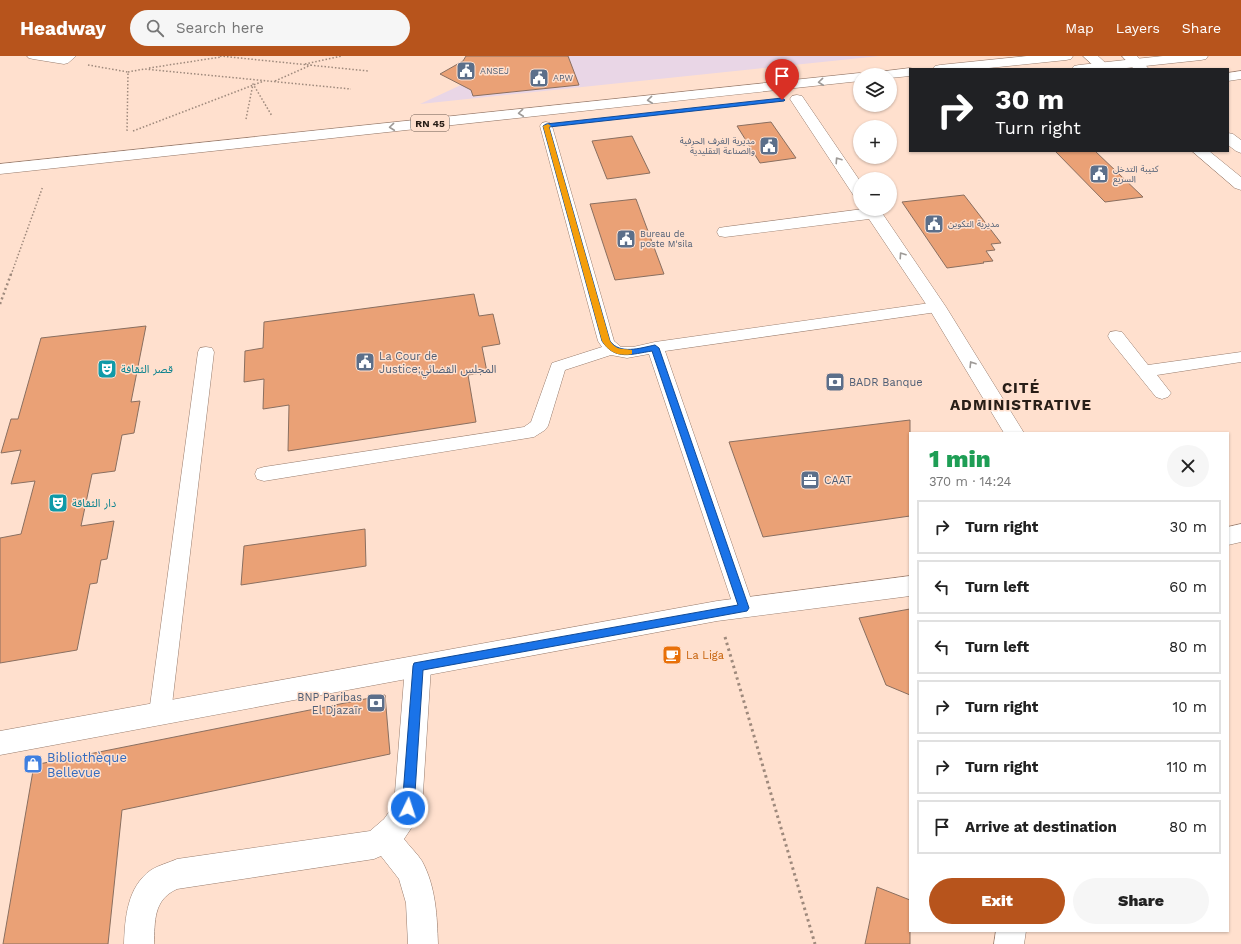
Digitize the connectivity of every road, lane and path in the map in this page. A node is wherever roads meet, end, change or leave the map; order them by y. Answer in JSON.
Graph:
{"nodes":[{"id":1,"x":34,"y":56,"type":"edge"},
{"id":2,"x":220,"y":56,"type":"edge"},
{"id":3,"x":224,"y":56,"type":"edge"},
{"id":4,"x":342,"y":56,"type":"edge"},
{"id":5,"x":1066,"y":56,"type":"edge"},
{"id":6,"x":1090,"y":56,"type":"edge"},
{"id":7,"x":1201,"y":56,"type":"edge"},
{"id":8,"x":67,"y":58,"type":"edge"},
{"id":9,"x":1136,"y":63,"type":"edge"},
{"id":10,"x":303,"y":64,"type":"junction"},
{"id":11,"x":311,"y":65,"type":"junction"},
{"id":12,"x":144,"y":68,"type":"junction"},
{"id":13,"x":950,"y":68,"type":"edge"},
{"id":14,"x":1104,"y":68,"type":"edge"},
{"id":15,"x":1182,"y":68,"type":"edge"},
{"id":16,"x":368,"y":71,"type":"dead end"},
{"id":17,"x":128,"y":72,"type":"junction"},
{"id":18,"x":909,"y":72,"type":"edge"},
{"id":19,"x":897,"y":73,"type":"edge"},
{"id":20,"x":1241,"y":75,"type":"edge"},
{"id":21,"x":1229,"y":77,"type":"edge"},
{"id":22,"x":853,"y":78,"type":"edge"},
{"id":23,"x":264,"y":80,"type":"junction"},
{"id":24,"x":275,"y":81,"type":"junction"},
{"id":25,"x":253,"y":84,"type":"junction"},
{"id":26,"x":351,"y":89,"type":"dead end"},
{"id":27,"x":674,"y":97,"type":"junction"},
{"id":28,"x":813,"y":97,"type":"dead end"},
{"id":29,"x":797,"y":98,"type":"junction"},
{"id":30,"x":781,"y":100,"type":"dead end"},
{"id":31,"x":681,"y":111,"type":"dead end"},
{"id":32,"x":272,"y":116,"type":"dead end"},
{"id":33,"x":246,"y":119,"type":"dead end"},
{"id":34,"x":562,"y":124,"type":"dead end"},
{"id":35,"x":546,"y":126,"type":"junction"},
{"id":36,"x":530,"y":128,"type":"dead end"},
{"id":37,"x":133,"y":131,"type":"dead end"},
{"id":38,"x":127,"y":132,"type":"dead end"},
{"id":39,"x":1229,"y":138,"type":"edge"},
{"id":40,"x":1241,"y":148,"type":"edge"},
{"id":41,"x":1201,"y":152,"type":"edge"},
{"id":42,"x":0,"y":169,"type":"edge"},
{"id":43,"x":45,"y":179,"type":"joint"},
{"id":44,"x":853,"y":182,"type":"edge"},
{"id":45,"x":0,"y":183,"type":"edge"},
{"id":46,"x":1241,"y":185,"type":"edge"},
{"id":47,"x":853,"y":214,"type":"edge"},
{"id":48,"x":875,"y":216,"type":"edge"},
{"id":49,"x":726,"y":232,"type":"dead end"},
{"id":50,"x":0,"y":304,"type":"edge"},
{"id":51,"x":937,"y":307,"type":"junction"},
{"id":52,"x":1116,"y":336,"type":"dead end"},
{"id":53,"x":655,"y":348,"type":"junction"},
{"id":54,"x":612,"y":349,"type":"junction"},
{"id":55,"x":206,"y":352,"type":"dead end"},
{"id":56,"x":1241,"y":356,"type":"edge"},
{"id":57,"x":1145,"y":371,"type":"junction"},
{"id":58,"x":1162,"y":393,"type":"dead end"},
{"id":59,"x":1013,"y":432,"type":"edge"},
{"id":60,"x":264,"y":474,"type":"dead end"},
{"id":61,"x":1241,"y":533,"type":"edge"},
{"id":62,"x":1229,"y":536,"type":"edge"},
{"id":63,"x":909,"y":586,"type":"edge"},
{"id":64,"x":744,"y":608,"type":"junction"},
{"id":65,"x":717,"y":612,"type":"junction"},
{"id":66,"x":418,"y":666,"type":"junction"},
{"id":67,"x":160,"y":713,"type":"junction"},
{"id":68,"x":0,"y":743,"type":"edge"},
{"id":69,"x":386,"y":839,"type":"junction"},
{"id":70,"x":1011,"y":932,"type":"edge"},
{"id":71,"x":139,"y":944,"type":"edge"},
{"id":72,"x":423,"y":944,"type":"edge"},
{"id":73,"x":815,"y":944,"type":"edge"},
{"id":74,"x":1009,"y":944,"type":"edge"}],
"edges":[{"from":1,"to":8,"type":"lane"},
{"from":2,"to":3,"type":"path"},
{"from":3,"to":10,"type":"path"},
{"from":3,"to":12,"type":"path"},
{"from":4,"to":10,"type":"path"},
{"from":5,"to":13,"type":"street"},
{"from":6,"to":14,"type":"street"},
{"from":7,"to":9,"type":"street"},
{"from":7,"to":15,"type":"street"},
{"from":8,"to":17,"type":"path"},
{"from":9,"to":14,"type":"street"},
{"from":10,"to":11,"type":"path"},
{"from":11,"to":16,"type":"path"},
{"from":11,"to":24,"type":"path"},
{"from":12,"to":17,"type":"path"},
{"from":12,"to":23,"type":"path"},
{"from":17,"to":38,"type":"path"},
{"from":18,"to":19,"type":"street"},
{"from":20,"to":21,"type":"street"},
{"from":22,"to":27,"type":"street","number":"RN 45","one_way":true},
{"from":23,"to":24,"type":"path"},
{"from":23,"to":25,"type":"path"},
{"from":24,"to":26,"type":"path"},
{"from":25,"to":32,"type":"path"},
{"from":25,"to":33,"type":"path"},
{"from":25,"to":37,"type":"path"},
{"from":27,"to":31,"type":"street"},
{"from":27,"to":42,"type":"street","number":"RN 45","one_way":true},
{"from":28,"to":29,"type":"street"},
{"from":29,"to":30,"type":"street"},
{"from":44,"to":29,"type":"street","one_way":true},
{"from":34,"to":35,"type":"street"},
{"from":35,"to":36,"type":"street"},
{"from":35,"to":54,"type":"lane"},
{"from":39,"to":40,"type":"street"},
{"from":41,"to":46,"type":"street"},
{"from":43,"to":45,"type":"street"},
{"from":43,"to":50,"type":"path"},
{"from":47,"to":49,"type":"street"},
{"from":51,"to":48,"type":"street","one_way":true},
{"from":51,"to":53,"type":"lane"},
{"from":59,"to":51,"type":"street","one_way":true},
{"from":52,"to":57,"type":"lane"},
{"from":53,"to":54,"type":"lane"},
{"from":53,"to":64,"type":"lane"},
{"from":54,"to":60,"type":"lane"},
{"from":55,"to":67,"type":"lane"},
{"from":56,"to":57,"type":"lane"},
{"from":57,"to":58,"type":"lane"},
{"from":61,"to":62,"type":"street"},
{"from":63,"to":64,"type":"street"},
{"from":64,"to":65,"type":"street"},
{"from":65,"to":66,"type":"street"},
{"from":65,"to":73,"type":"path"},
{"from":66,"to":67,"type":"street"},
{"from":66,"to":69,"type":"street"},
{"from":67,"to":68,"type":"street"},
{"from":69,"to":71,"type":"street"},
{"from":69,"to":72,"type":"street"},
{"from":70,"to":74,"type":"street"}]}
